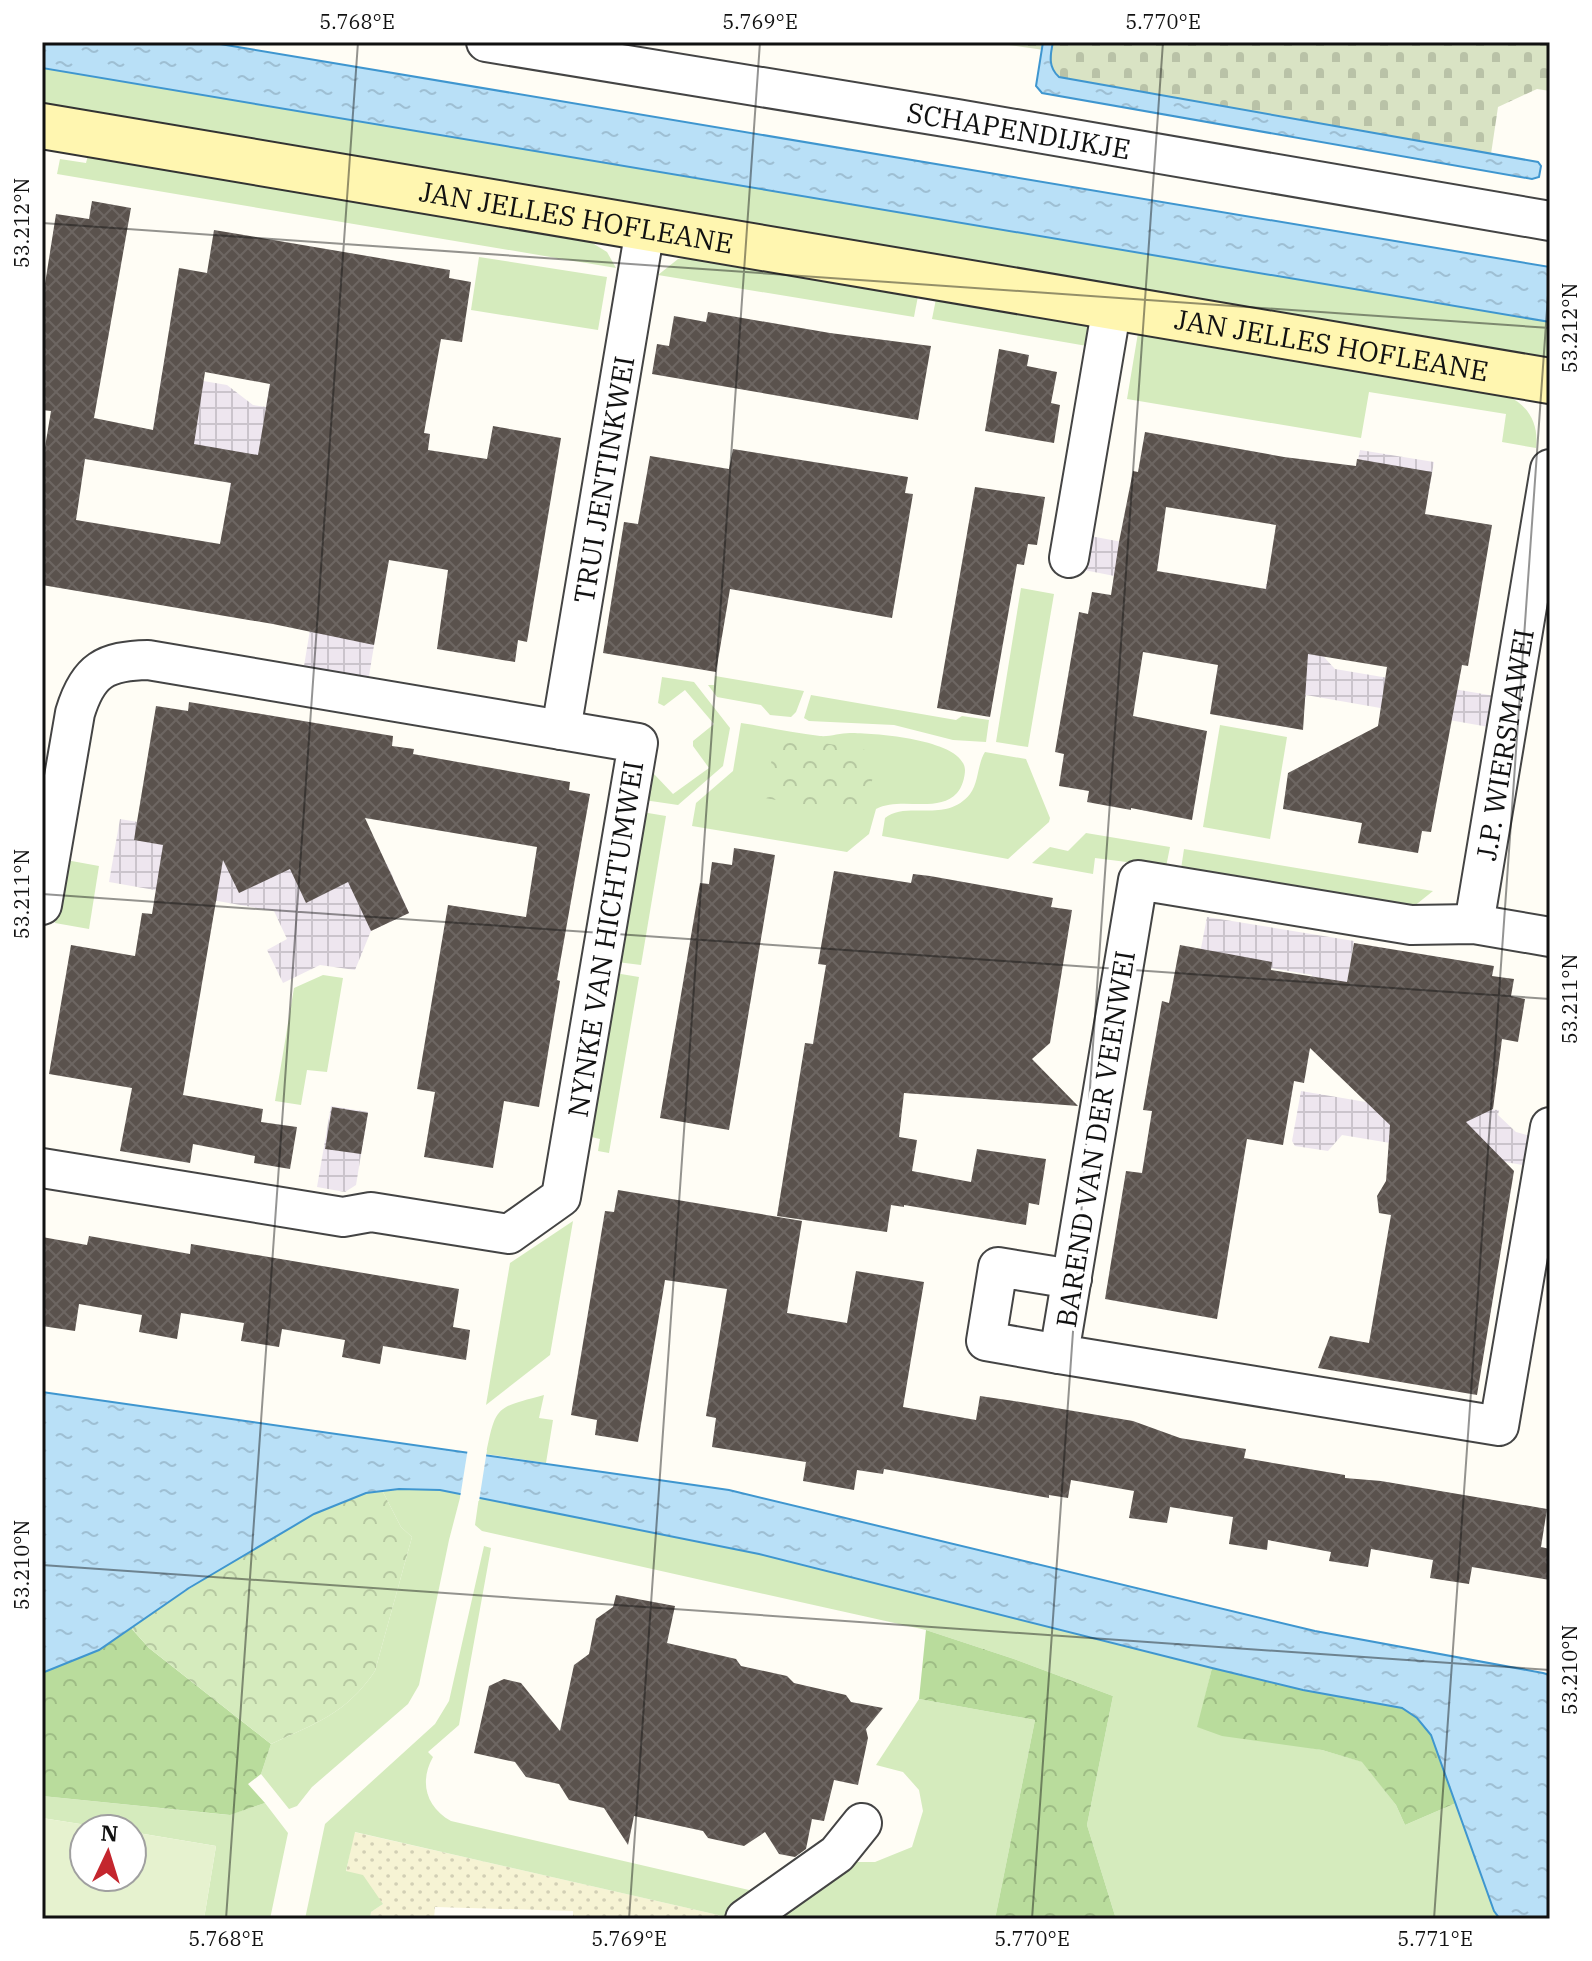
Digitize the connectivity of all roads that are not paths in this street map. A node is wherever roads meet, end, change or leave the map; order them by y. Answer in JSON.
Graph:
{"nodes":[{"id":1,"x":486,"y":42,"type":"edge"},
{"id":2,"x":42,"y":126,"type":"edge"},
{"id":3,"x":1550,"y":221,"type":"edge"},
{"id":4,"x":645,"y":229,"type":"junction"},
{"id":5,"x":1112,"y":306,"type":"junction"},
{"id":6,"x":1550,"y":381,"type":"edge"},
{"id":7,"x":1550,"y":469,"type":"edge"},
{"id":8,"x":1069,"y":558,"type":"dead end"},
{"id":9,"x":561,"y":730,"type":"junction"},
{"id":10,"x":42,"y":905,"type":"edge"},
{"id":11,"x":1474,"y":924,"type":"junction"},
{"id":12,"x":1550,"y":937,"type":"edge"},
{"id":13,"x":1550,"y":1127,"type":"edge"},
{"id":14,"x":42,"y":1168,"type":"edge"},
{"id":15,"x":1072,"y":1279,"type":"junction"},
{"id":16,"x":1059,"y":1354,"type":"junction"},
{"id":17,"x":862,"y":1823,"type":"dead end"},
{"id":18,"x":745,"y":1919,"type":"edge"}],
"edges":[{"from":1,"to":3,"type":"street","name":"SCHAPENDIJKJE"},
{"from":2,"to":4,"type":"street","name":"JAN JELLES HOFLEANE"},
{"from":4,"to":5,"type":"street","name":"JAN JELLES HOFLEANE"},
{"from":4,"to":9,"type":"street","name":"TRUI JENTINKWEI"},
{"from":5,"to":6,"type":"street","name":"JAN JELLES HOFLEANE"},
{"from":5,"to":8,"type":"street"},
{"from":7,"to":11,"type":"street","name":"J.P. WIERSMAWEI"},
{"from":9,"to":10,"type":"street","name":"NYNKE VAN HICHTUMWEI"},
{"from":9,"to":14,"type":"street","name":"NYNKE VAN HICHTUMWEI"},
{"from":11,"to":12,"type":"street","name":"BAREND VAN DER VEENWEI"},
{"from":11,"to":15,"type":"street","name":"BAREND VAN DER VEENWEI"},
{"from":13,"to":16,"type":"street","name":"BAREND VAN DER VEENWEI"},
{"from":15,"to":16,"type":"street","name":"BAREND VAN DER VEENWEI"},
{"from":15,"to":16,"type":"street"},
{"from":17,"to":18,"type":"street"}]}
